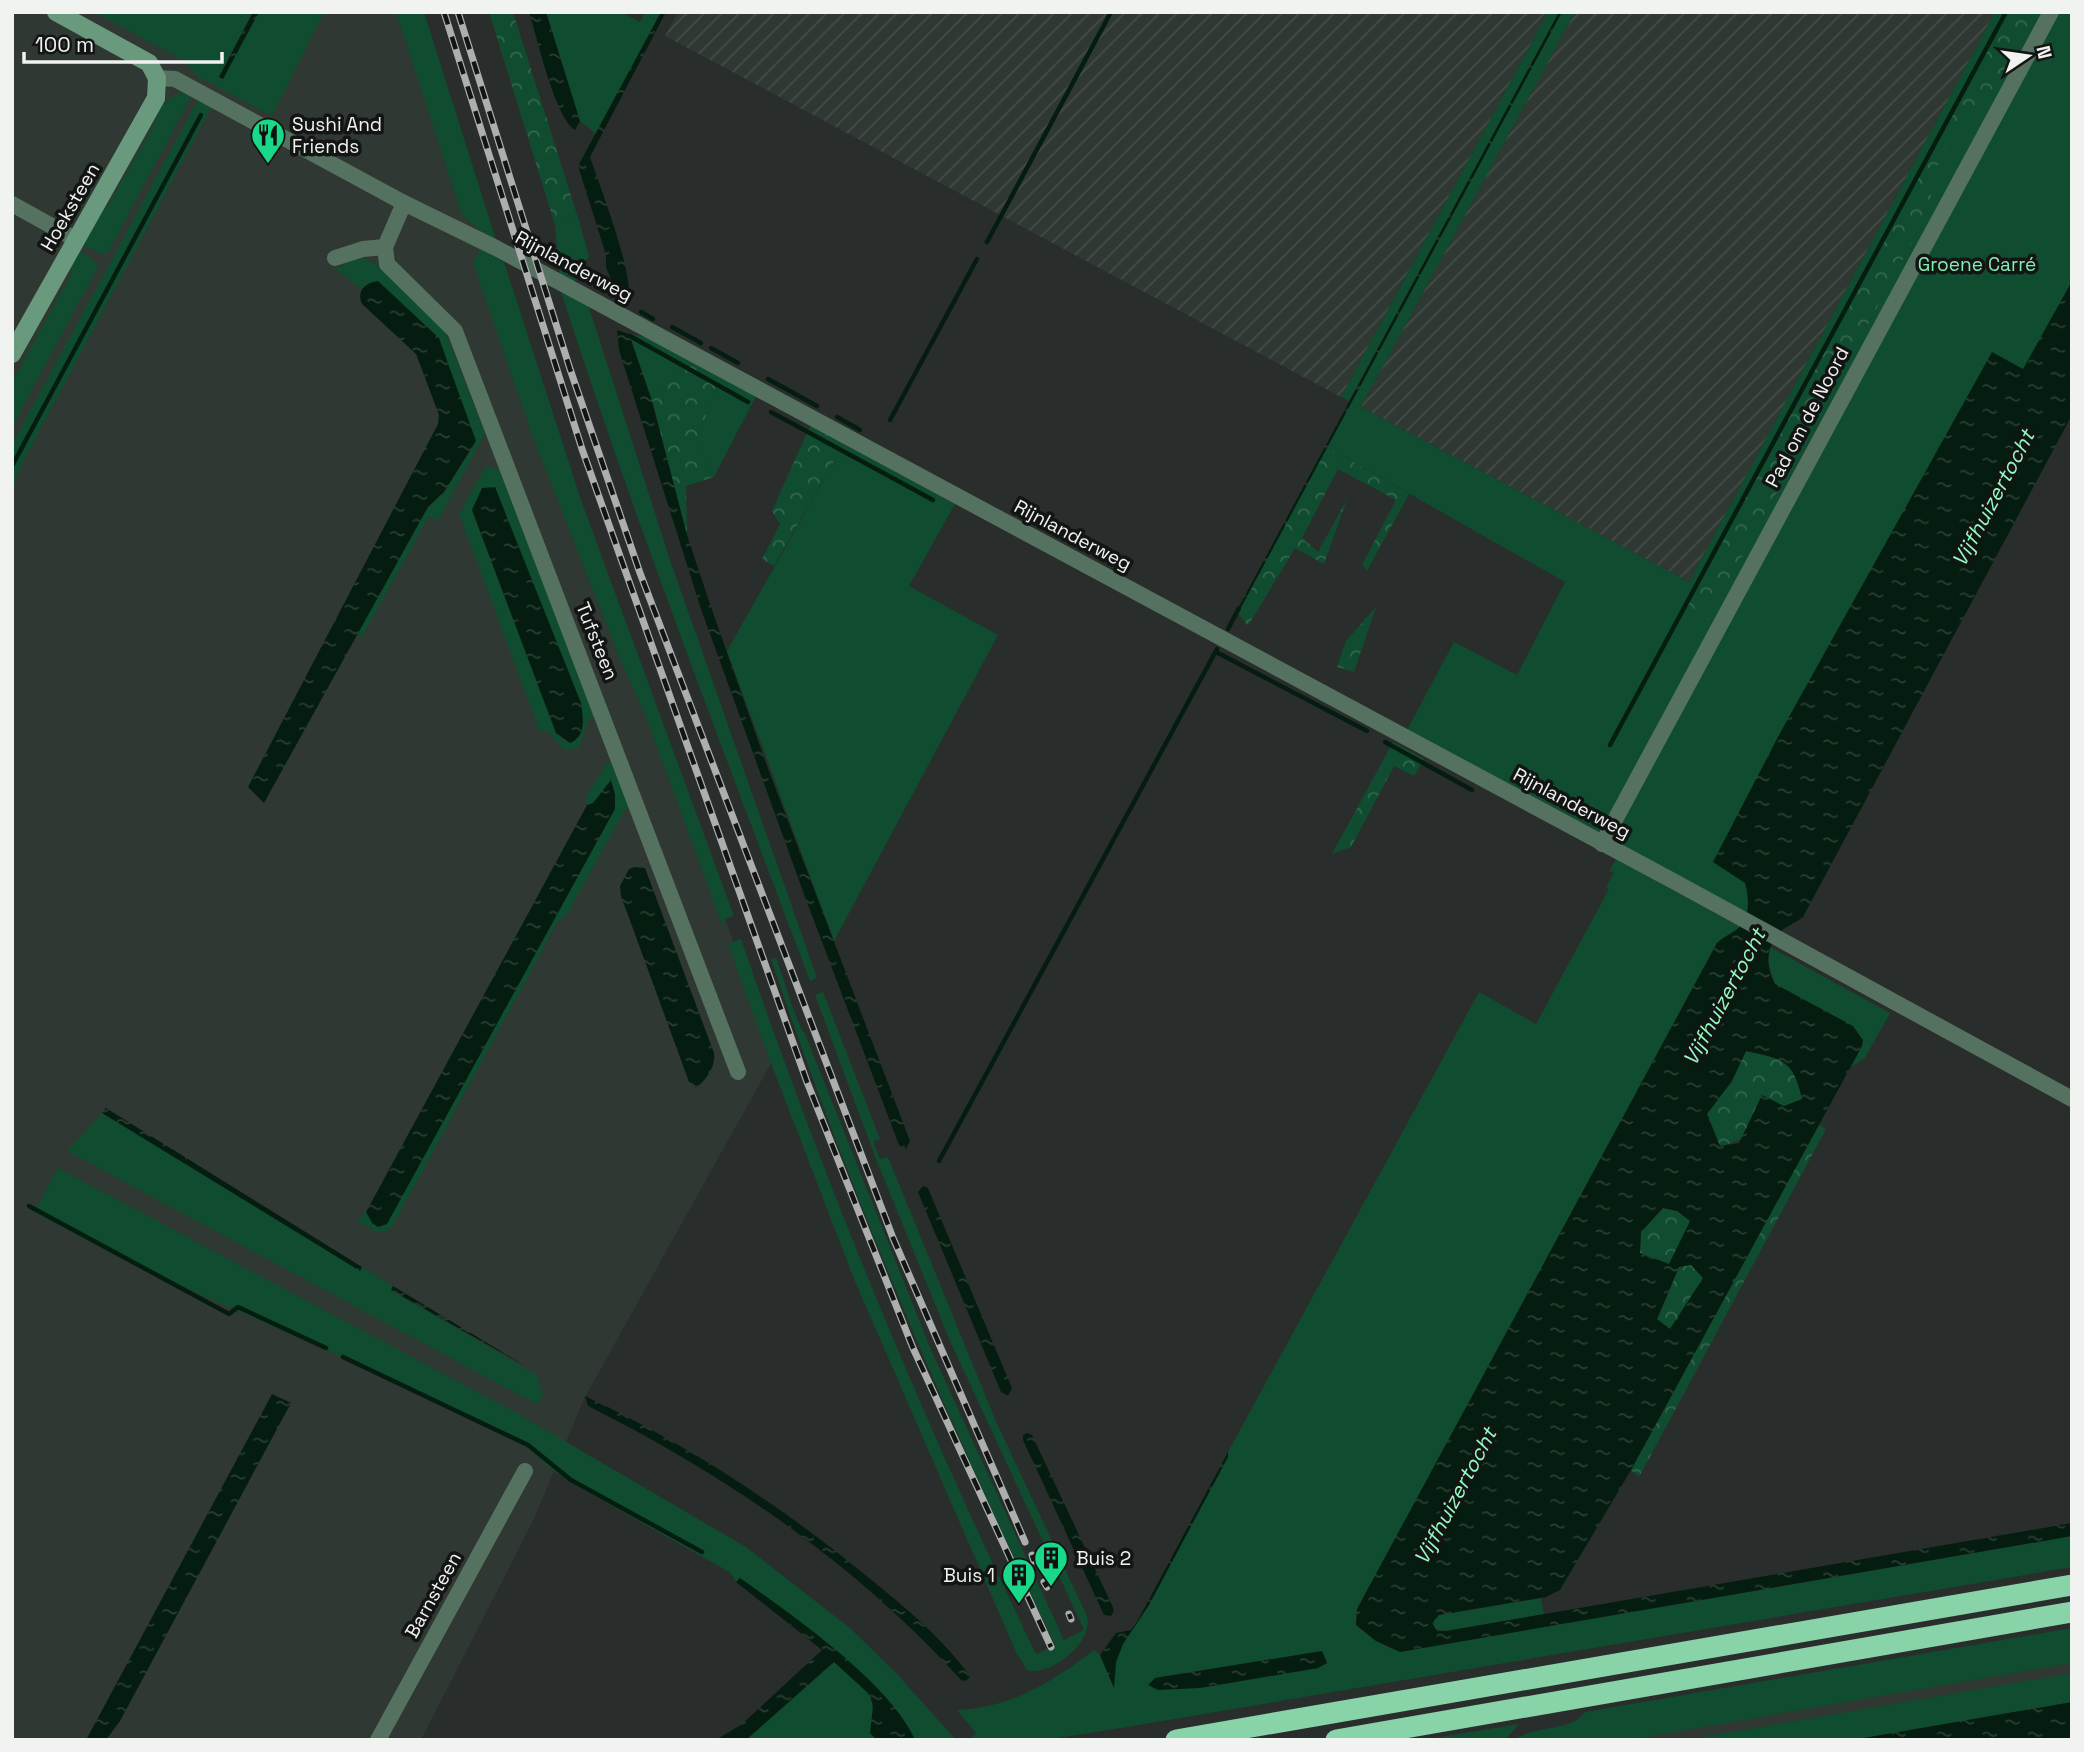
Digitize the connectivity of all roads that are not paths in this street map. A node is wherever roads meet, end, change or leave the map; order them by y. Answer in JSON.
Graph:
{"nodes":[{"id":1,"x":56,"y":12,"type":"edge"},
{"id":2,"x":2051,"y":12,"type":"edge"},
{"id":3,"x":157,"y":78,"type":"junction"},
{"id":4,"x":12,"y":204,"type":"edge"},
{"id":5,"x":404,"y":204,"type":"junction"},
{"id":6,"x":75,"y":239,"type":"junction"},
{"id":7,"x":385,"y":247,"type":"junction"},
{"id":8,"x":335,"y":258,"type":"dead end"},
{"id":9,"x":12,"y":354,"type":"edge"},
{"id":10,"x":1602,"y":844,"type":"junction"},
{"id":11,"x":737,"y":1072,"type":"dead end"},
{"id":12,"x":2072,"y":1099,"type":"edge"},
{"id":13,"x":525,"y":1471,"type":"dead end"},
{"id":14,"x":2072,"y":1585,"type":"edge"},
{"id":15,"x":2072,"y":1612,"type":"edge"},
{"id":16,"x":378,"y":1740,"type":"edge"},
{"id":17,"x":1176,"y":1740,"type":"edge"},
{"id":18,"x":1336,"y":1740,"type":"edge"}],
"edges":[{"from":1,"to":3,"type":"street","name":"Rijnlanderweg"},
{"from":2,"to":10,"type":"street","name":"Pad om de Noord"},
{"from":3,"to":5,"type":"street","name":"Rijnlanderweg"},
{"from":3,"to":6,"type":"street","name":"Hoeksteen"},
{"from":4,"to":6,"type":"street"},
{"from":5,"to":7,"type":"street"},
{"from":5,"to":10,"type":"street","name":"Rijnlanderweg"},
{"from":6,"to":9,"type":"street","name":"Hoeksteen"},
{"from":7,"to":8,"type":"street"},
{"from":7,"to":11,"type":"street","name":"Tufsteen"},
{"from":10,"to":12,"type":"street","name":"Rijnlanderweg"},
{"from":13,"to":16,"type":"street","name":"Barnsteen"},
{"from":14,"to":17,"type":"highway"},
{"from":15,"to":18,"type":"highway"}]}
